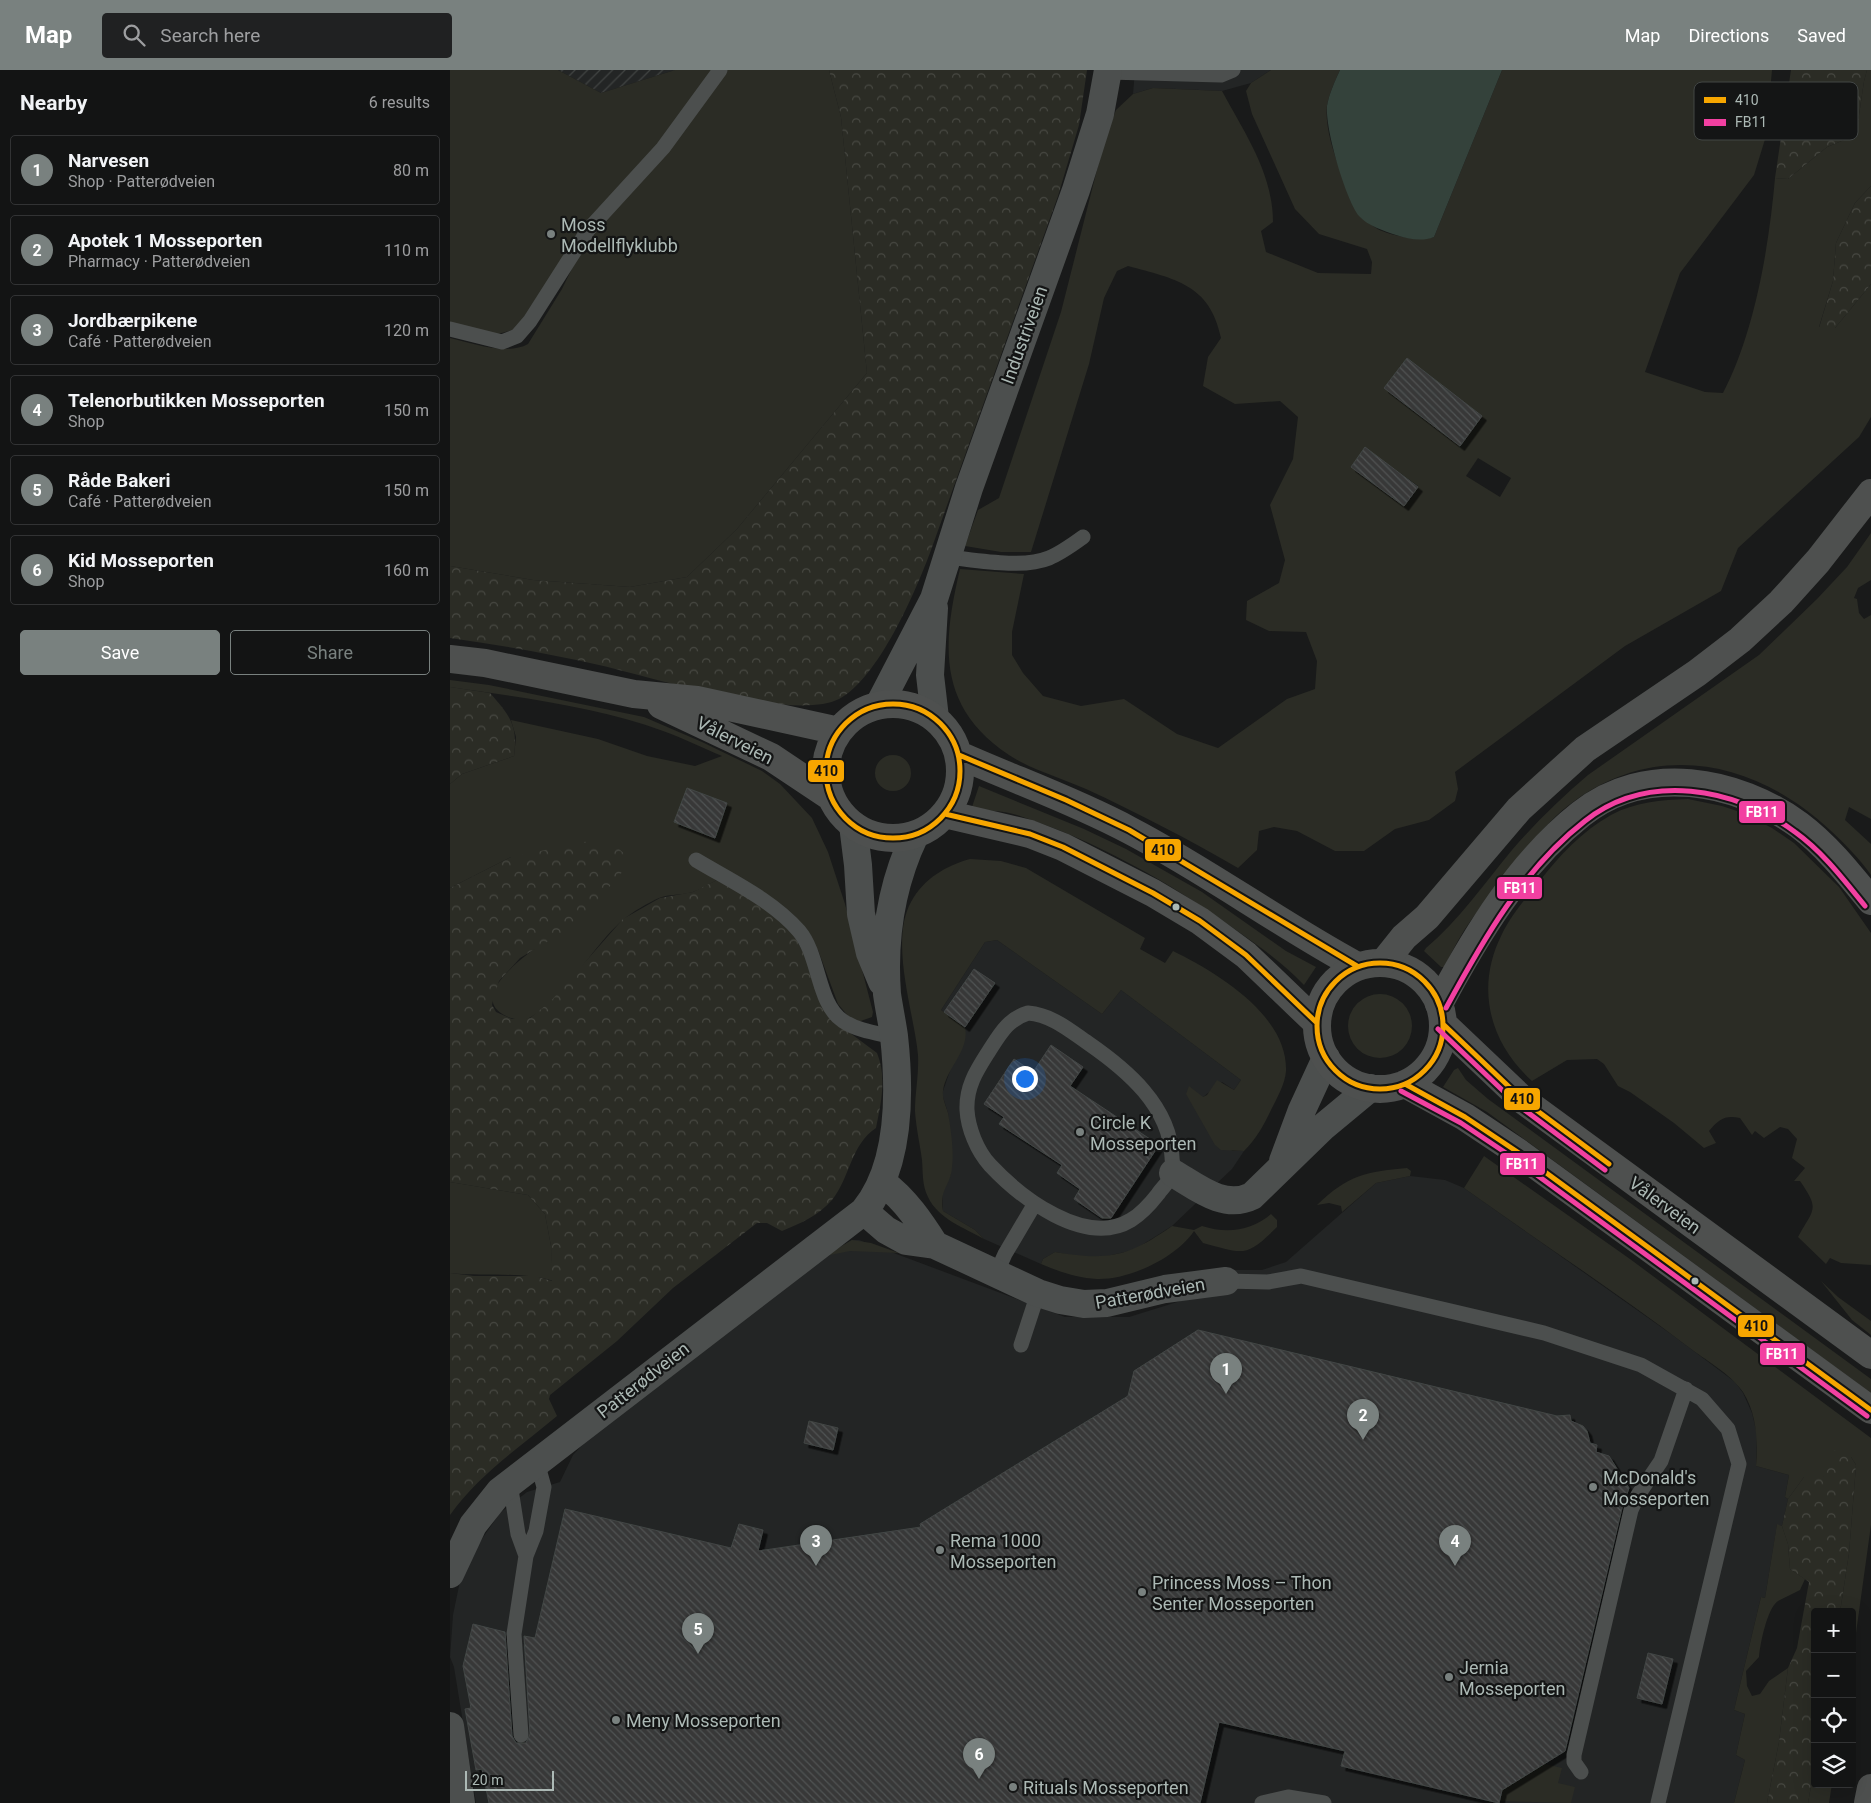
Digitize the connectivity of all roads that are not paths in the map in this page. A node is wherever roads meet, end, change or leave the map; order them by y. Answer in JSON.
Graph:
{"nodes":[{"id":1,"x":720,"y":70,"type":"edge"},
{"id":2,"x":1233,"y":70,"type":"edge"},
{"id":3,"x":1108,"y":71,"type":"edge"},
{"id":4,"x":450,"y":329,"type":"edge"},
{"id":5,"x":1871,"y":493,"type":"edge"},
{"id":6,"x":1083,"y":537,"type":"dead end"},
{"id":7,"x":947,"y":557,"type":"junction"},
{"id":8,"x":934,"y":599,"type":"junction"},
{"id":9,"x":450,"y":658,"type":"edge"},
{"id":10,"x":634,"y":694,"type":"junction"},
{"id":11,"x":879,"y":706,"type":"junction"},
{"id":12,"x":934,"y":718,"type":"junction"},
{"id":13,"x":840,"y":731,"type":"junction"},
{"id":14,"x":959,"y":755,"type":"junction"},
{"id":15,"x":831,"y":797,"type":"junction"},
{"id":16,"x":945,"y":814,"type":"junction"},
{"id":17,"x":853,"y":825,"type":"junction"},
{"id":18,"x":915,"y":835,"type":"junction"},
{"id":19,"x":696,"y":860,"type":"dead end"},
{"id":20,"x":1871,"y":902,"type":"edge"},
{"id":21,"x":1384,"y":962,"type":"junction"},
{"id":22,"x":1357,"y":966,"type":"junction"},
{"id":23,"x":887,"y":994,"type":"junction"},
{"id":24,"x":1441,"y":1014,"type":"junction"},
{"id":25,"x":1317,"y":1023,"type":"junction"},
{"id":26,"x":894,"y":1037,"type":"junction"},
{"id":27,"x":1326,"y":1058,"type":"junction"},
{"id":28,"x":1405,"y":1084,"type":"junction"},
{"id":29,"x":1370,"y":1088,"type":"junction"},
{"id":30,"x":1282,"y":1165,"type":"junction"},
{"id":31,"x":1173,"y":1173,"type":"junction"},
{"id":32,"x":883,"y":1183,"type":"junction"},
{"id":33,"x":1034,"y":1205,"type":"junction"},
{"id":34,"x":864,"y":1211,"type":"junction"},
{"id":35,"x":935,"y":1246,"type":"junction"},
{"id":36,"x":996,"y":1274,"type":"junction"},
{"id":37,"x":1226,"y":1281,"type":"joint"},
{"id":38,"x":1038,"y":1292,"type":"junction"},
{"id":39,"x":1021,"y":1345,"type":"dead end"},
{"id":40,"x":1871,"y":1356,"type":"edge"},
{"id":41,"x":1686,"y":1388,"type":"junction"},
{"id":42,"x":1871,"y":1410,"type":"edge"},
{"id":43,"x":537,"y":1462,"type":"junction"},
{"id":44,"x":510,"y":1483,"type":"junction"},
{"id":45,"x":526,"y":1556,"type":"junction"},
{"id":46,"x":450,"y":1574,"type":"edge"},
{"id":47,"x":450,"y":1726,"type":"edge"},
{"id":48,"x":521,"y":1735,"type":"dead end"},
{"id":49,"x":1581,"y":1772,"type":"dead end"},
{"id":50,"x":1871,"y":1788,"type":"edge"},
{"id":51,"x":461,"y":1803,"type":"edge"},
{"id":52,"x":1262,"y":1803,"type":"edge"},
{"id":53,"x":1324,"y":1803,"type":"edge"},
{"id":54,"x":1658,"y":1803,"type":"edge"},
{"id":55,"x":1868,"y":1803,"type":"edge"}],
"edges":[{"from":1,"to":4,"type":"lane"},
{"from":2,"to":3,"type":"lane"},
{"from":3,"to":7,"type":"street","name":"Industriveien"},
{"from":5,"to":21,"type":"main road"},
{"from":6,"to":7,"type":"lane"},
{"from":7,"to":8,"type":"street","name":"Industriveien"},
{"from":8,"to":11,"type":"street","name":"Industriveien"},
{"from":8,"to":12,"type":"street","name":"Industriveien"},
{"from":9,"to":10,"type":"main road","name":"Vålerveien"},
{"from":10,"to":13,"type":"main road","name":"Vålerveien"},
{"from":10,"to":15,"type":"main road","name":"Vålerveien"},
{"from":11,"to":12,"type":"main road"},
{"from":11,"to":13,"type":"main road"},
{"from":12,"to":14,"type":"main road"},
{"from":13,"to":15,"type":"main road"},
{"from":14,"to":16,"type":"main road"},
{"from":14,"to":22,"type":"main road"},
{"from":15,"to":17,"type":"main road"},
{"from":16,"to":18,"type":"main road"},
{"from":16,"to":25,"type":"main road"},
{"from":17,"to":18,"type":"main road"},
{"from":17,"to":23,"type":"street","name":"Patterødveien"},
{"from":18,"to":23,"type":"street","name":"Patterødveien"},
{"from":19,"to":26,"type":"lane"},
{"from":20,"to":24,"type":"main road"},
{"from":21,"to":22,"type":"main road"},
{"from":21,"to":24,"type":"main road"},
{"from":22,"to":25,"type":"main road"},
{"from":23,"to":26,"type":"street","name":"Patterødveien"},
{"from":24,"to":28,"type":"main road"},
{"from":24,"to":40,"type":"main road","name":"Vålerveien"},
{"from":25,"to":27,"type":"main road"},
{"from":26,"to":32,"type":"street","name":"Patterødveien"},
{"from":27,"to":29,"type":"main road"},
{"from":27,"to":30,"type":"street"},
{"from":28,"to":29,"type":"main road"},
{"from":28,"to":42,"type":"main road"},
{"from":29,"to":30,"type":"street"},
{"from":30,"to":31,"type":"street"},
{"from":31,"to":33,"type":"lane"},
{"from":31,"to":33,"type":"lane"},
{"from":32,"to":34,"type":"street","name":"Patterødveien"},
{"from":32,"to":35,"type":"street"},
{"from":33,"to":36,"type":"lane"},
{"from":34,"to":35,"type":"street","name":"Patterødveien"},
{"from":34,"to":43,"type":"street","name":"Patterødveien"},
{"from":35,"to":36,"type":"street","name":"Patterødveien"},
{"from":36,"to":38,"type":"street","name":"Patterødveien"},
{"from":37,"to":38,"type":"street","name":"Patterødveien"},
{"from":37,"to":41,"type":"lane"},
{"from":38,"to":39,"type":"lane"},
{"from":41,"to":49,"type":"lane"},
{"from":41,"to":54,"type":"lane"},
{"from":43,"to":44,"type":"street","name":"Patterødveien"},
{"from":43,"to":45,"type":"lane"},
{"from":44,"to":45,"type":"lane"},
{"from":44,"to":46,"type":"street","name":"Patterødveien"},
{"from":45,"to":48,"type":"lane"},
{"from":47,"to":51,"type":"street"},
{"from":50,"to":55,"type":"main road"},
{"from":52,"to":53,"type":"lane"}]}
